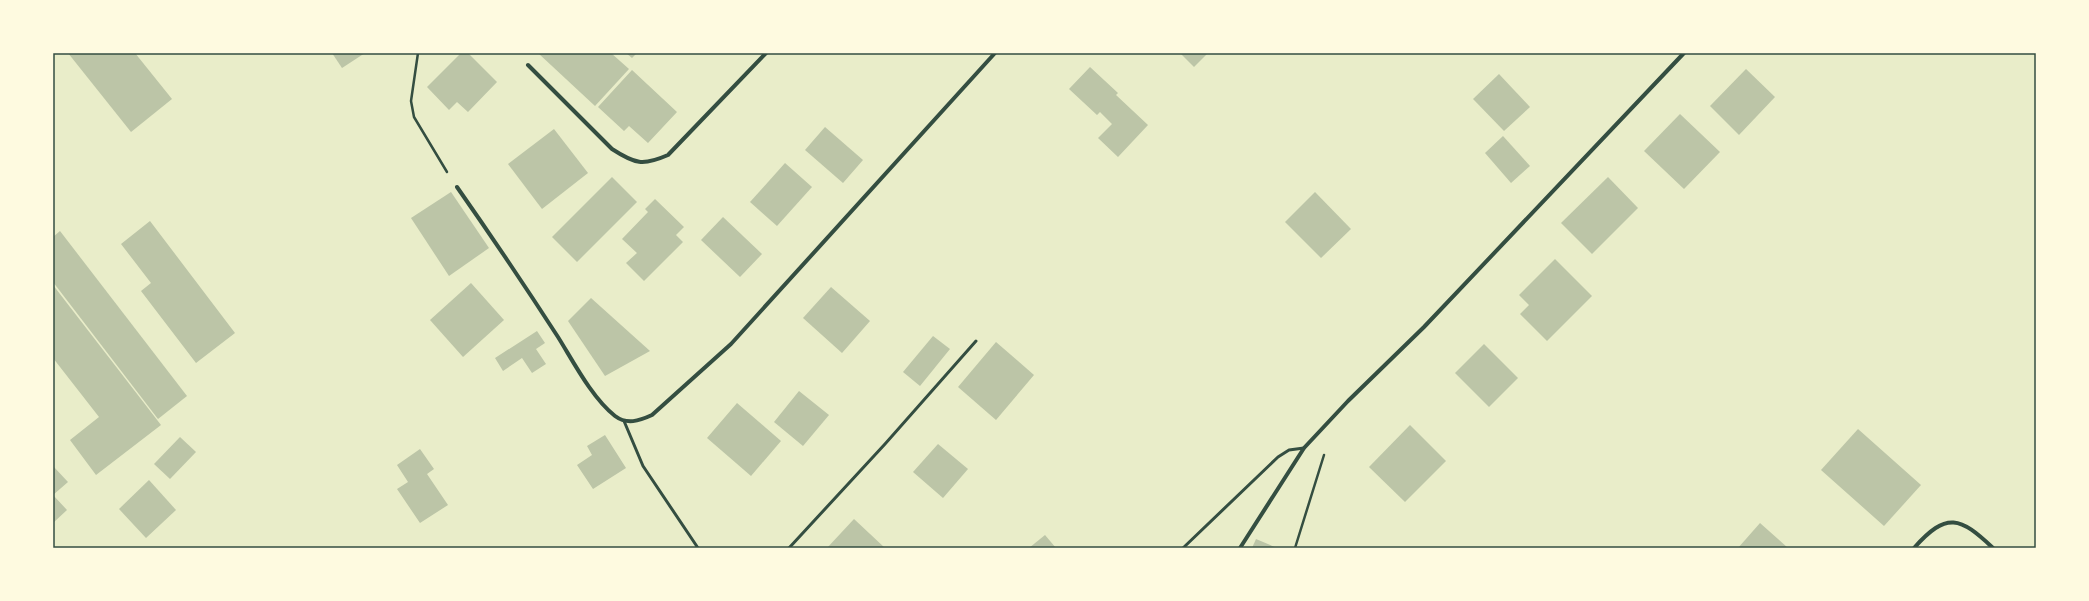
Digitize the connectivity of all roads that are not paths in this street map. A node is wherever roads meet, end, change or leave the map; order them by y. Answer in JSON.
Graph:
{"nodes":[{"id":1,"x":766,"y":53,"type":"edge"},
{"id":2,"x":995,"y":53,"type":"edge"},
{"id":3,"x":1684,"y":53,"type":"edge"},
{"id":4,"x":528,"y":65,"type":"dead end"},
{"id":5,"x":457,"y":187,"type":"road end"},
{"id":6,"x":976,"y":341,"type":"dead end"},
{"id":7,"x":624,"y":421,"type":"junction"},
{"id":8,"x":1304,"y":448,"type":"junction"},
{"id":9,"x":698,"y":548,"type":"edge"},
{"id":10,"x":789,"y":548,"type":"edge"},
{"id":11,"x":1183,"y":548,"type":"edge"},
{"id":12,"x":1240,"y":548,"type":"edge"},
{"id":13,"x":1914,"y":548,"type":"edge"},
{"id":14,"x":1993,"y":548,"type":"edge"}],
"edges":[{"from":1,"to":4,"type":"street"},
{"from":2,"to":7,"type":"street"},
{"from":3,"to":8,"type":"street"},
{"from":5,"to":7,"type":"street"},
{"from":6,"to":10,"type":"lane"},
{"from":7,"to":9,"type":"lane"},
{"from":8,"to":11,"type":"lane"},
{"from":8,"to":12,"type":"street"},
{"from":13,"to":14,"type":"street"}]}
